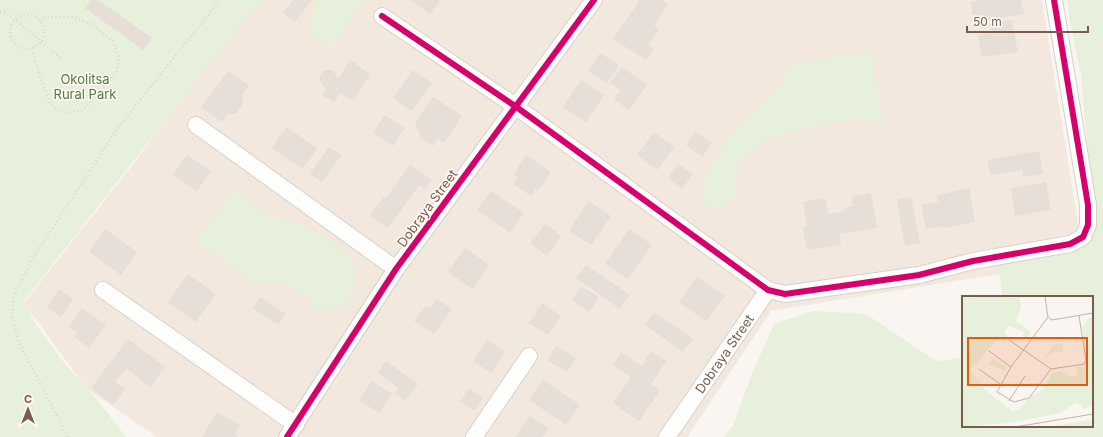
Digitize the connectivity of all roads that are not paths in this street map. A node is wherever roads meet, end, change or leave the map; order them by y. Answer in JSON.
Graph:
{"nodes":[{"id":1,"x":594,"y":0,"type":"edge"},
{"id":2,"x":1054,"y":0,"type":"edge"},
{"id":3,"x":382,"y":16,"type":"dead end"},
{"id":4,"x":516,"y":106,"type":"junction"},
{"id":5,"x":196,"y":125,"type":"dead end"},
{"id":6,"x":396,"y":269,"type":"junction"},
{"id":7,"x":103,"y":290,"type":"dead end"},
{"id":8,"x":768,"y":290,"type":"junction"},
{"id":9,"x":529,"y":356,"type":"dead end"},
{"id":10,"x":292,"y":431,"type":"edge"},
{"id":11,"x":474,"y":437,"type":"edge"},
{"id":12,"x":668,"y":437,"type":"edge"}],
"edges":[{"from":1,"to":4,"type":"street","name":"Dobraya Street"},
{"from":2,"to":8,"type":"street"},
{"from":3,"to":4,"type":"street"},
{"from":4,"to":6,"type":"street","name":"Dobraya Street"},
{"from":4,"to":8,"type":"street"},
{"from":5,"to":6,"type":"street"},
{"from":6,"to":10,"type":"street","name":"Dobraya Street"},
{"from":7,"to":10,"type":"street"},
{"from":8,"to":12,"type":"street","name":"Dobraya Street"},
{"from":9,"to":11,"type":"street"}]}
